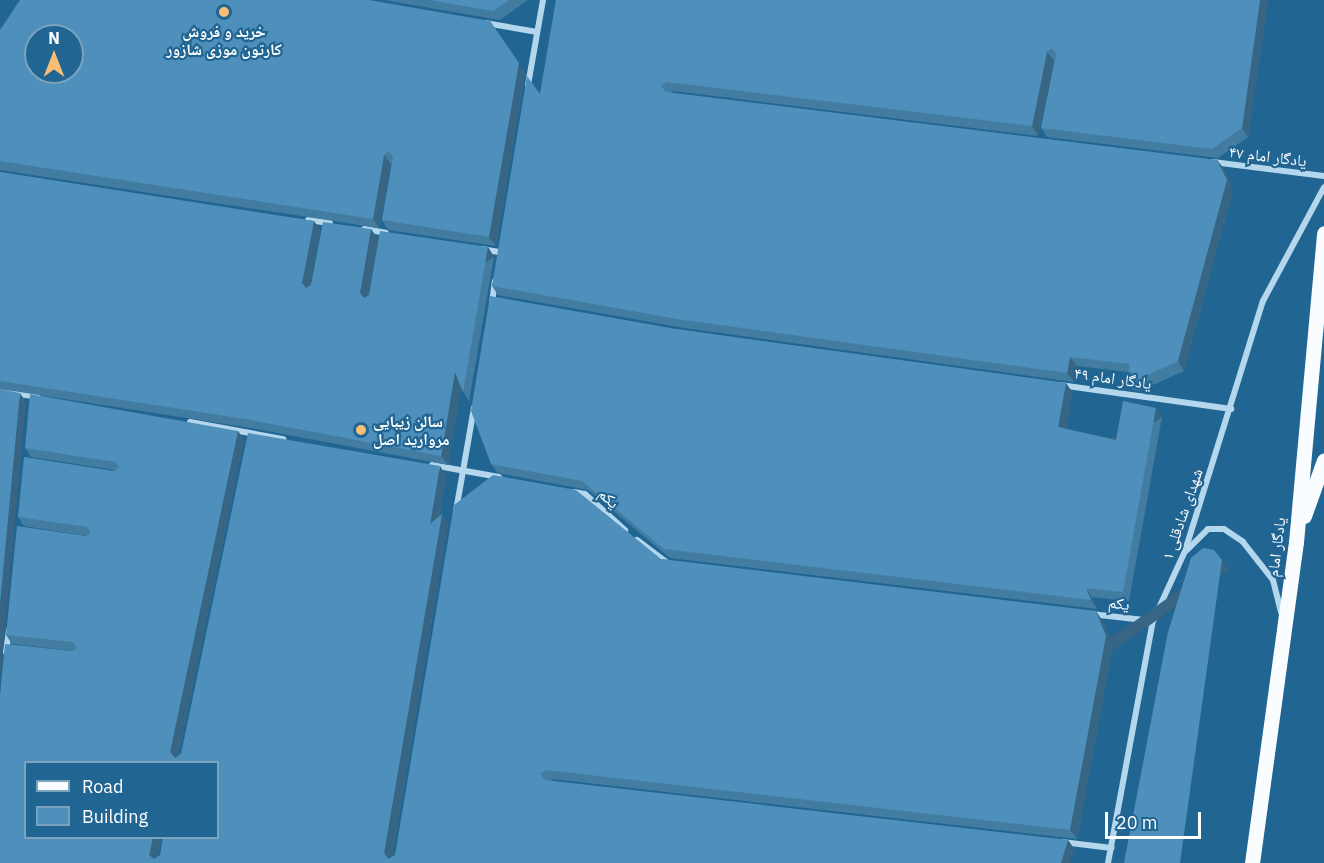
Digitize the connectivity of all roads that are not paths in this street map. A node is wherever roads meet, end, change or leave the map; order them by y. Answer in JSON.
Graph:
{"nodes":[{"id":1,"x":543,"y":0,"type":"edge"},
{"id":2,"x":475,"y":21,"type":"edge"},
{"id":3,"x":537,"y":32,"type":"junction"},
{"id":4,"x":527,"y":90,"type":"edge"},
{"id":5,"x":1206,"y":162,"type":"edge"},
{"id":6,"x":1324,"y":176,"type":"edge"},
{"id":7,"x":1324,"y":187,"type":"edge"},
{"id":8,"x":303,"y":219,"type":"edge"},
{"id":9,"x":338,"y":225,"type":"edge"},
{"id":10,"x":360,"y":228,"type":"edge"},
{"id":11,"x":1324,"y":233,"type":"edge"},
{"id":12,"x":394,"y":234,"type":"edge"},
{"id":13,"x":501,"y":240,"type":"edge"},
{"id":14,"x":476,"y":248,"type":"edge"},
{"id":15,"x":500,"y":252,"type":"junction"},
{"id":16,"x":498,"y":264,"type":"edge"},
{"id":17,"x":1320,"y":274,"type":"junction"},
{"id":18,"x":496,"y":276,"type":"edge"},
{"id":19,"x":492,"y":299,"type":"junction"},
{"id":20,"x":1324,"y":300,"type":"edge"},
{"id":21,"x":504,"y":301,"type":"edge"},
{"id":22,"x":490,"y":310,"type":"edge"},
{"id":23,"x":1054,"y":384,"type":"edge"},
{"id":24,"x":0,"y":392,"type":"edge"},
{"id":25,"x":32,"y":396,"type":"junction"},
{"id":26,"x":44,"y":398,"type":"edge"},
{"id":27,"x":475,"y":402,"type":"edge"},
{"id":28,"x":31,"y":407,"type":"edge"},
{"id":29,"x":1231,"y":409,"type":"junction"},
{"id":30,"x":182,"y":421,"type":"edge"},
{"id":31,"x":251,"y":433,"type":"junction"},
{"id":32,"x":296,"y":441,"type":"edge"},
{"id":33,"x":249,"y":444,"type":"edge"},
{"id":34,"x":1324,"y":460,"type":"edge"},
{"id":35,"x":418,"y":463,"type":"edge"},
{"id":36,"x":463,"y":470,"type":"junction"},
{"id":37,"x":507,"y":479,"type":"edge"},
{"id":38,"x":563,"y":490,"type":"edge"},
{"id":39,"x":455,"y":516,"type":"edge"},
{"id":40,"x":1296,"y":542,"type":"junction"},
{"id":41,"x":1185,"y":551,"type":"junction"},
{"id":42,"x":680,"y":564,"type":"edge"},
{"id":43,"x":1082,"y":613,"type":"edge"},
{"id":44,"x":1153,"y":621,"type":"junction"},
{"id":45,"x":9,"y":625,"type":"edge"},
{"id":46,"x":1285,"y":625,"type":"junction"},
{"id":47,"x":6,"y":660,"type":"edge"},
{"id":48,"x":1054,"y":841,"type":"edge"},
{"id":49,"x":1112,"y":848,"type":"junction"},
{"id":50,"x":1108,"y":863,"type":"edge"},
{"id":51,"x":1252,"y":863,"type":"edge"}],
"edges":[{"from":1,"to":3,"type":"street"},
{"from":2,"to":3,"type":"street"},
{"from":3,"to":4,"type":"street"},
{"from":5,"to":6,"type":"street","name":"یادگار امام ۴۷"},
{"from":7,"to":29,"type":"street","name":"شهدای شادقلی ۱"},
{"from":8,"to":9,"type":"street"},
{"from":10,"to":12,"type":"street"},
{"from":11,"to":17,"type":"main road","name":"یادگار امام"},
{"from":13,"to":15,"type":"street"},
{"from":14,"to":15,"type":"street"},
{"from":15,"to":16,"type":"street"},
{"from":17,"to":20,"type":"main road"},
{"from":17,"to":40,"type":"main road","name":"یادگار امام"},
{"from":18,"to":19,"type":"street"},
{"from":19,"to":21,"type":"street"},
{"from":19,"to":22,"type":"street"},
{"from":23,"to":29,"type":"street","name":"یادگار امام ۴۹"},
{"from":24,"to":25,"type":"street"},
{"from":25,"to":26,"type":"street"},
{"from":25,"to":28,"type":"street"},
{"from":27,"to":36,"type":"street"},
{"from":29,"to":41,"type":"street","name":"شهدای شادقلی ۱"},
{"from":30,"to":31,"type":"street"},
{"from":31,"to":32,"type":"street"},
{"from":31,"to":33,"type":"street"},
{"from":34,"to":40,"type":"main road"},
{"from":35,"to":36,"type":"street"},
{"from":36,"to":37,"type":"street"},
{"from":36,"to":39,"type":"street"},
{"from":38,"to":42,"type":"street","name":"یکم"},
{"from":40,"to":46,"type":"main road","name":"یادگار امام"},
{"from":41,"to":44,"type":"street","name":"شهدای شادقلی ۱"},
{"from":41,"to":46,"type":"street"},
{"from":43,"to":44,"type":"street","name":"یکم"},
{"from":44,"to":49,"type":"street","name":"شهدای شادقلی ۱"},
{"from":45,"to":47,"type":"street"},
{"from":46,"to":51,"type":"main road","name":"یادگار امام"},
{"from":48,"to":49,"type":"street"},
{"from":49,"to":50,"type":"street","name":"شهدای شادقلی ۱"}]}
